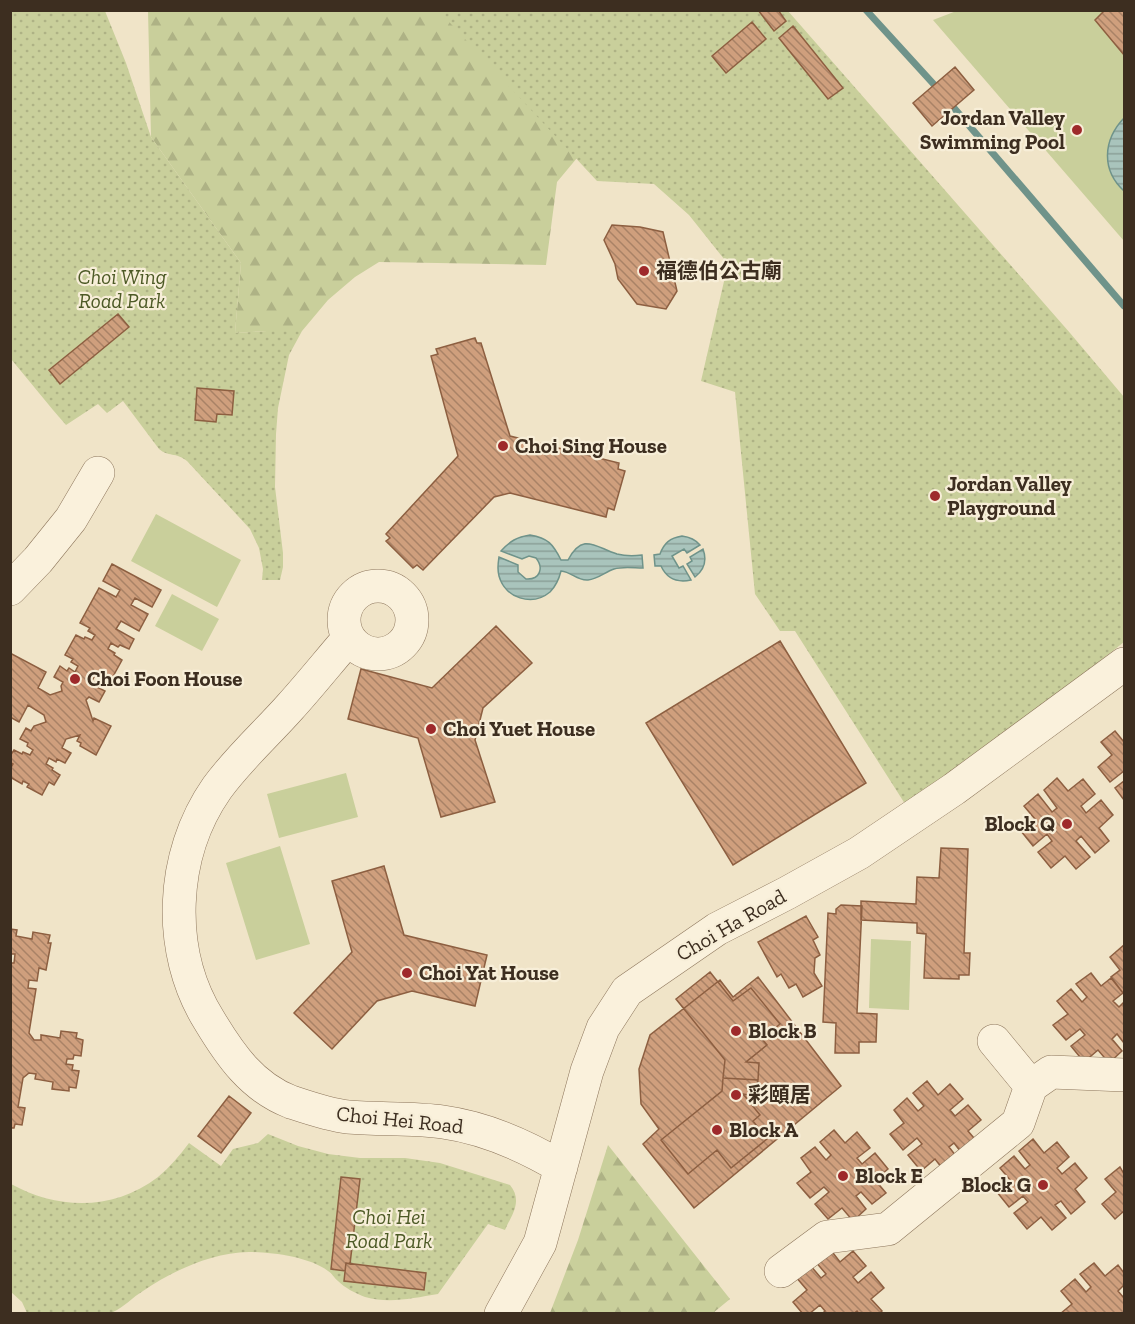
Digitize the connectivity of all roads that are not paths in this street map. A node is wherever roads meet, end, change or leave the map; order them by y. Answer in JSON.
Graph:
{"nodes":[{"id":1,"x":98,"y":473,"type":"dead end"},
{"id":2,"x":10,"y":589,"type":"edge"},
{"id":3,"x":349,"y":638,"type":"dead end"},
{"id":4,"x":1125,"y":664,"type":"edge"},
{"id":5,"x":994,"y":1041,"type":"dead end"},
{"id":6,"x":1125,"y":1075,"type":"edge"},
{"id":7,"x":1031,"y":1086,"type":"junction"},
{"id":8,"x":561,"y":1167,"type":"junction"},
{"id":9,"x":781,"y":1271,"type":"dead end"},
{"id":10,"x":501,"y":1314,"type":"edge"}],
"edges":[{"from":1,"to":2,"type":"street"},
{"from":3,"to":8,"type":"street","name":"Choi Hei Road"},
{"from":4,"to":8,"type":"street","name":"Choi Ha Road"},
{"from":5,"to":7,"type":"street"},
{"from":6,"to":7,"type":"street"},
{"from":7,"to":9,"type":"street"},
{"from":8,"to":10,"type":"street","name":"Choi Ha Road"}]}
